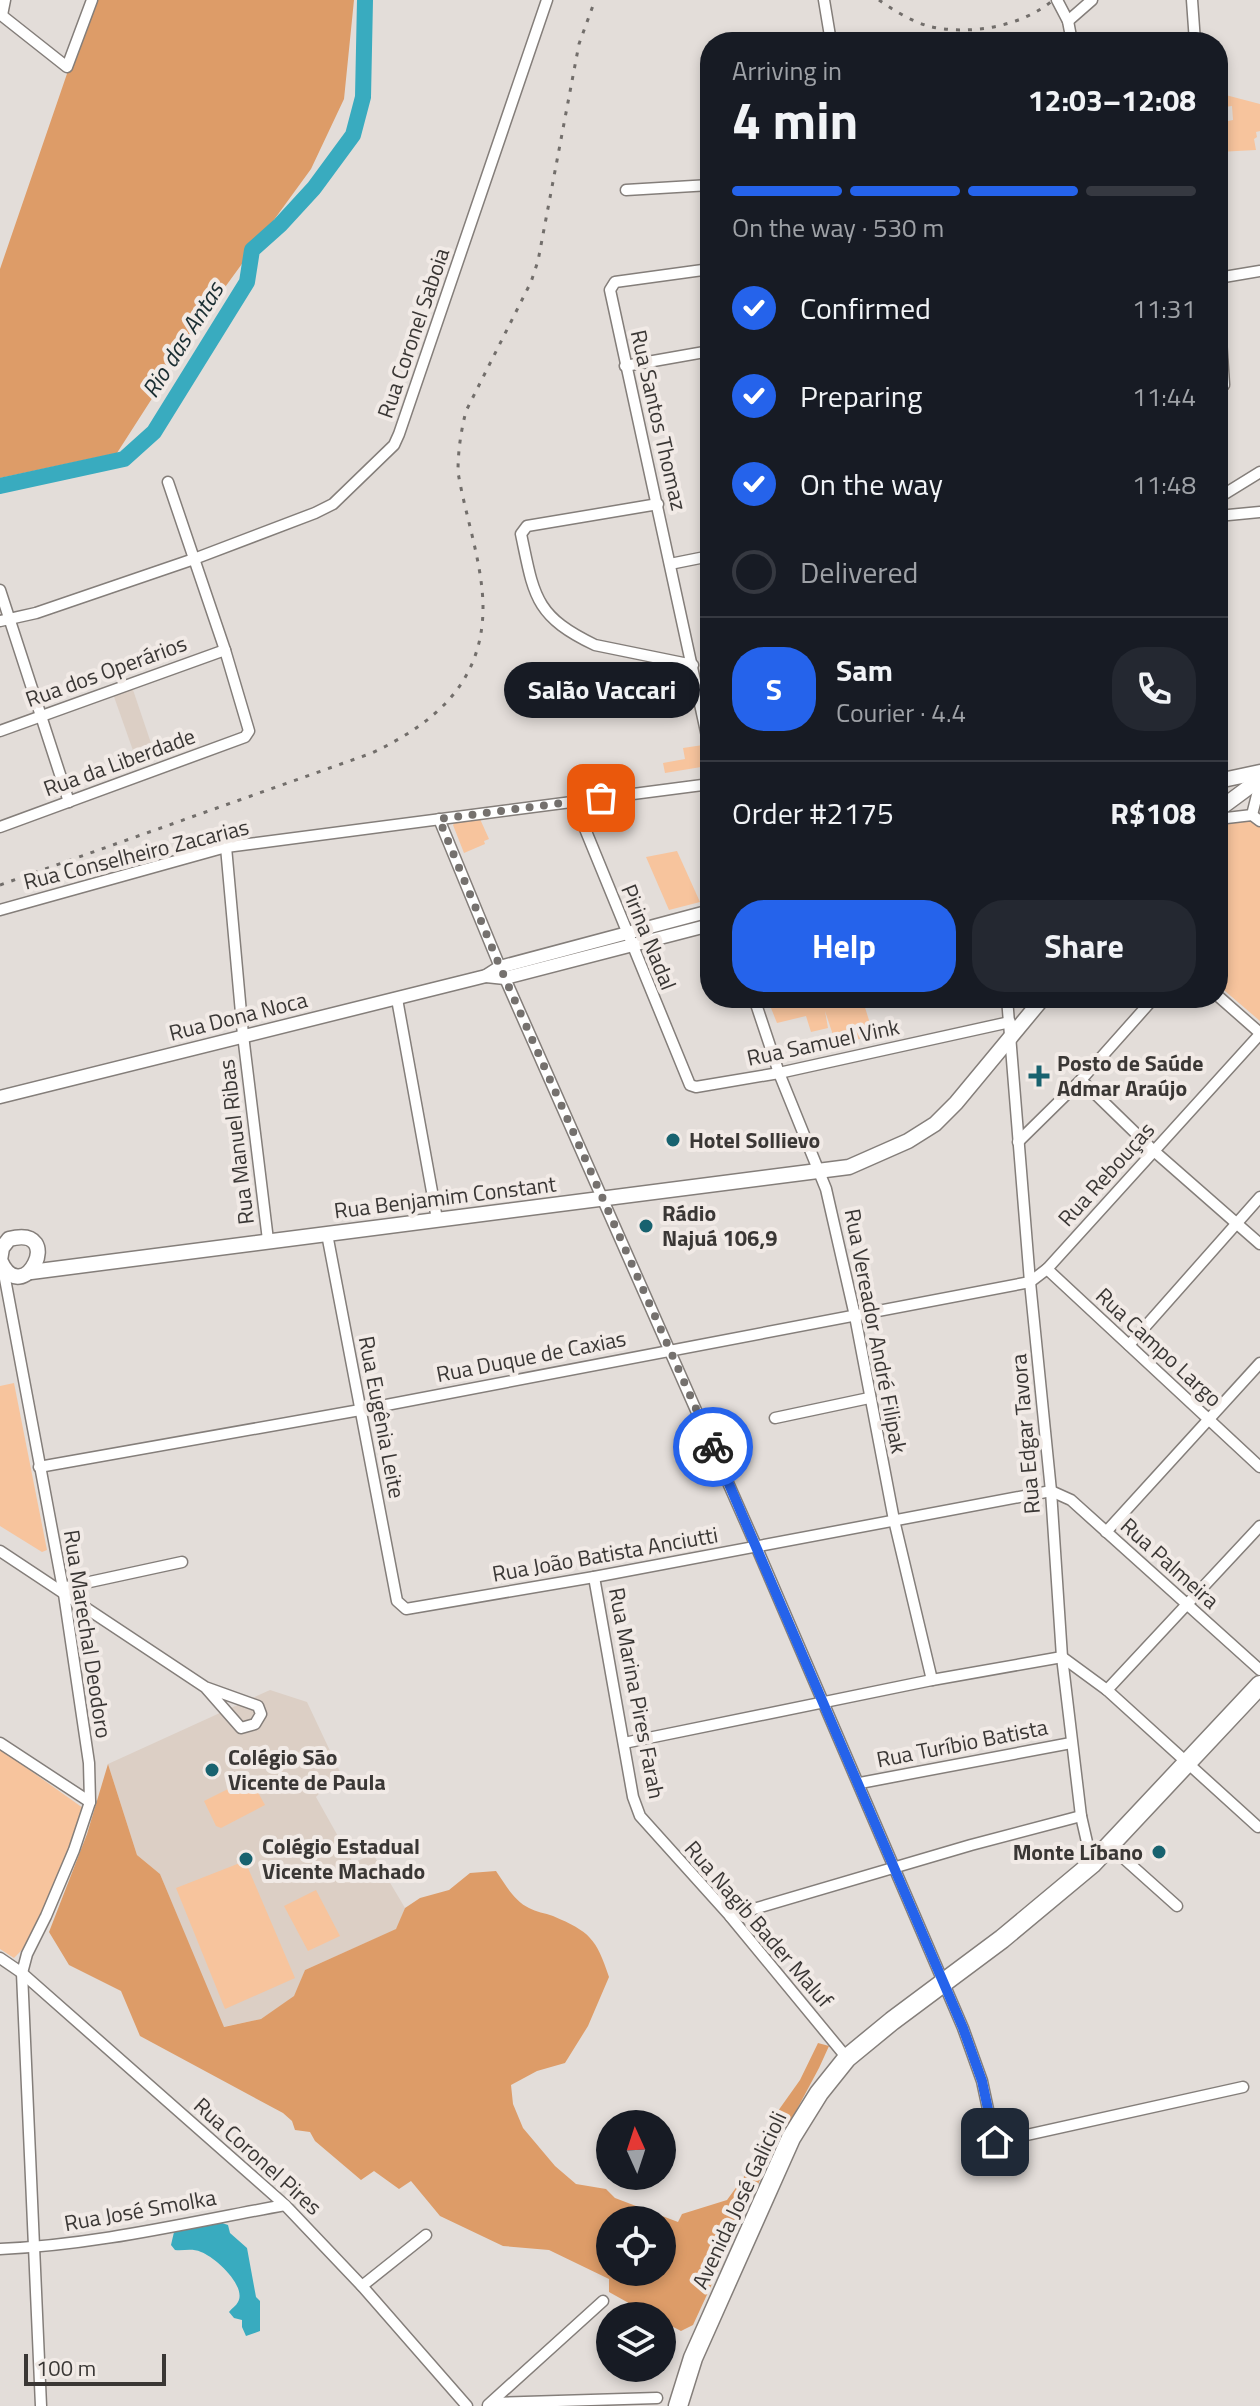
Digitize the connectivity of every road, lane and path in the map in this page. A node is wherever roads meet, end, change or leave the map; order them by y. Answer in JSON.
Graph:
{"nodes":[{"id":1,"x":5,"y":0,"type":"edge"},
{"id":2,"x":92,"y":0,"type":"edge"},
{"id":3,"x":547,"y":0,"type":"edge"},
{"id":4,"x":824,"y":0,"type":"edge"},
{"id":5,"x":1057,"y":0,"type":"edge"},
{"id":6,"x":1092,"y":0,"type":"edge"},
{"id":7,"x":1192,"y":0,"type":"edge"},
{"id":8,"x":1,"y":14,"type":"edge"},
{"id":9,"x":1068,"y":21,"type":"junction"},
{"id":10,"x":829,"y":32,"type":"edge"},
{"id":11,"x":1070,"y":32,"type":"edge"},
{"id":12,"x":1194,"y":32,"type":"edge"},
{"id":13,"x":700,"y":186,"type":"edge"},
{"id":14,"x":626,"y":190,"type":"dead end"},
{"id":15,"x":700,"y":270,"type":"edge"},
{"id":16,"x":1260,"y":271,"type":"edge"},
{"id":17,"x":1228,"y":276,"type":"edge"},
{"id":18,"x":700,"y":353,"type":"edge"},
{"id":19,"x":625,"y":366,"type":"junction"},
{"id":20,"x":1260,"y":472,"type":"edge"},
{"id":21,"x":168,"y":482,"type":"dead end"},
{"id":22,"x":1228,"y":492,"type":"edge"},
{"id":23,"x":658,"y":504,"type":"junction"},
{"id":24,"x":1228,"y":505,"type":"edge"},
{"id":25,"x":1260,"y":512,"type":"edge"},
{"id":26,"x":1239,"y":514,"type":"junction"},
{"id":27,"x":1228,"y":515,"type":"edge"},
{"id":28,"x":700,"y":558,"type":"edge"},
{"id":29,"x":194,"y":559,"type":"junction"},
{"id":30,"x":670,"y":564,"type":"junction"},
{"id":31,"x":0,"y":590,"type":"edge"},
{"id":32,"x":5,"y":620,"type":"edge"},
{"id":33,"x":225,"y":650,"type":"junction"},
{"id":34,"x":693,"y":665,"type":"junction"},
{"id":35,"x":700,"y":700,"type":"edge"},
{"id":36,"x":42,"y":715,"type":"junction"},
{"id":37,"x":0,"y":731,"type":"edge"},
{"id":38,"x":1260,"y":772,"type":"edge"},
{"id":39,"x":1228,"y":779,"type":"edge"},
{"id":40,"x":1260,"y":781,"type":"edge"},
{"id":41,"x":700,"y":785,"type":"edge"},
{"id":42,"x":1228,"y":800,"type":"edge"},
{"id":43,"x":69,"y":802,"type":"junction"},
{"id":44,"x":574,"y":802,"type":"junction"},
{"id":45,"x":1256,"y":818,"type":"edge"},
{"id":46,"x":439,"y":819,"type":"junction"},
{"id":47,"x":1228,"y":819,"type":"edge"},
{"id":48,"x":0,"y":827,"type":"edge"},
{"id":49,"x":226,"y":847,"type":"junction"},
{"id":50,"x":0,"y":910,"type":"edge"},
{"id":51,"x":700,"y":914,"type":"edge"},
{"id":52,"x":700,"y":927,"type":"edge"},
{"id":53,"x":629,"y":939,"type":"junction"},
{"id":54,"x":503,"y":973,"type":"junction"},
{"id":55,"x":397,"y":999,"type":"junction"},
{"id":56,"x":1228,"y":1005,"type":"edge"},
{"id":57,"x":757,"y":1008,"type":"edge"},
{"id":58,"x":1008,"y":1008,"type":"edge"},
{"id":59,"x":1032,"y":1008,"type":"edge"},
{"id":60,"x":1145,"y":1008,"type":"edge"},
{"id":61,"x":1010,"y":1029,"type":"junction"},
{"id":62,"x":1260,"y":1033,"type":"edge"},
{"id":63,"x":243,"y":1035,"type":"junction"},
{"id":64,"x":779,"y":1073,"type":"junction"},
{"id":65,"x":1081,"y":1080,"type":"junction"},
{"id":66,"x":690,"y":1085,"type":"joint"},
{"id":67,"x":0,"y":1097,"type":"edge"},
{"id":68,"x":1018,"y":1142,"type":"junction"},
{"id":69,"x":1154,"y":1151,"type":"junction"},
{"id":70,"x":820,"y":1172,"type":"junction"},
{"id":71,"x":1260,"y":1197,"type":"edge"},
{"id":72,"x":602,"y":1199,"type":"junction"},
{"id":73,"x":437,"y":1219,"type":"junction"},
{"id":74,"x":1237,"y":1222,"type":"junction"},
{"id":75,"x":327,"y":1234,"type":"junction"},
{"id":76,"x":268,"y":1240,"type":"junction"},
{"id":77,"x":1260,"y":1244,"type":"edge"},
{"id":78,"x":2,"y":1251,"type":"edge"},
{"id":79,"x":39,"y":1255,"type":"junction"},
{"id":80,"x":72,"y":1265,"type":"junction"},
{"id":81,"x":1047,"y":1269,"type":"junction"},
{"id":82,"x":25,"y":1273,"type":"junction"},
{"id":83,"x":1030,"y":1282,"type":"junction"},
{"id":84,"x":8,"y":1292,"type":"junction"},
{"id":85,"x":855,"y":1316,"type":"junction"},
{"id":86,"x":1129,"y":1345,"type":"junction"},
{"id":87,"x":670,"y":1350,"type":"junction"},
{"id":88,"x":1260,"y":1363,"type":"edge"},
{"id":89,"x":869,"y":1398,"type":"junction"},
{"id":90,"x":360,"y":1410,"type":"junction"},
{"id":91,"x":775,"y":1418,"type":"dead end"},
{"id":92,"x":1207,"y":1420,"type":"junction"},
{"id":93,"x":39,"y":1467,"type":"junction"},
{"id":94,"x":1260,"y":1467,"type":"edge"},
{"id":95,"x":1051,"y":1491,"type":"junction"},
{"id":96,"x":894,"y":1520,"type":"junction"},
{"id":97,"x":1260,"y":1526,"type":"edge"},
{"id":98,"x":1106,"y":1532,"type":"junction"},
{"id":99,"x":756,"y":1546,"type":"junction"},
{"id":100,"x":0,"y":1551,"type":"edge"},
{"id":101,"x":182,"y":1562,"type":"dead end"},
{"id":102,"x":594,"y":1577,"type":"junction"},
{"id":103,"x":63,"y":1591,"type":"junction"},
{"id":104,"x":1186,"y":1605,"type":"junction"},
{"id":105,"x":401,"y":1606,"type":"joint"},
{"id":106,"x":1062,"y":1657,"type":"junction"},
{"id":107,"x":1260,"y":1670,"type":"edge"},
{"id":108,"x":932,"y":1680,"type":"junction"},
{"id":109,"x":1260,"y":1685,"type":"edge"},
{"id":110,"x":205,"y":1687,"type":"junction"},
{"id":111,"x":1107,"y":1690,"type":"junction"},
{"id":112,"x":824,"y":1703,"type":"junction"},
{"id":113,"x":0,"y":1743,"type":"edge"},
{"id":114,"x":624,"y":1743,"type":"junction"},
{"id":115,"x":1071,"y":1743,"type":"junction"},
{"id":116,"x":1187,"y":1764,"type":"junction"},
{"id":117,"x":860,"y":1783,"type":"junction"},
{"id":118,"x":90,"y":1802,"type":"junction"},
{"id":119,"x":640,"y":1816,"type":"joint"},
{"id":120,"x":1081,"y":1816,"type":"junction"},
{"id":121,"x":1258,"y":1827,"type":"edge"},
{"id":122,"x":1111,"y":1847,"type":"junction"},
{"id":123,"x":1092,"y":1864,"type":"junction"},
{"id":124,"x":895,"y":1867,"type":"junction"},
{"id":125,"x":1177,"y":1906,"type":"dead end"},
{"id":126,"x":730,"y":1916,"type":"junction"},
{"id":127,"x":0,"y":1958,"type":"edge"},
{"id":128,"x":22,"y":1973,"type":"junction"},
{"id":129,"x":944,"y":1981,"type":"junction"},
{"id":130,"x":847,"y":2058,"type":"junction"},
{"id":131,"x":1243,"y":2087,"type":"dead end"},
{"id":132,"x":285,"y":2205,"type":"junction"},
{"id":133,"x":426,"y":2235,"type":"dead end"},
{"id":134,"x":34,"y":2248,"type":"junction"},
{"id":135,"x":0,"y":2249,"type":"edge"},
{"id":136,"x":362,"y":2286,"type":"junction"},
{"id":137,"x":603,"y":2301,"type":"dead end"},
{"id":138,"x":657,"y":2398,"type":"dead end"},
{"id":139,"x":678,"y":2403,"type":"edge"},
{"id":140,"x":489,"y":2404,"type":"edge"},
{"id":141,"x":41,"y":2406,"type":"edge"},
{"id":142,"x":467,"y":2406,"type":"edge"}],
"edges":[{"from":1,"to":8,"type":"street"},
{"from":2,"to":8,"type":"street"},
{"from":3,"to":29,"type":"street","name":"Rua Coronel Saboia"},
{"from":4,"to":10,"type":"street"},
{"from":5,"to":9,"type":"street"},
{"from":6,"to":9,"type":"street"},
{"from":7,"to":12,"type":"street"},
{"from":9,"to":11,"type":"street"},
{"from":13,"to":14,"type":"street"},
{"from":15,"to":19,"type":"street","name":"Rua Santos Thomaz"},
{"from":16,"to":17,"type":"street"},
{"from":18,"to":19,"type":"street"},
{"from":19,"to":23,"type":"street","name":"Rua Santos Thomaz"},
{"from":20,"to":22,"type":"street"},
{"from":21,"to":29,"type":"street"},
{"from":23,"to":30,"type":"street","name":"Rua Santos Thomaz"},
{"from":23,"to":34,"type":"street"},
{"from":24,"to":26,"type":"street"},
{"from":25,"to":26,"type":"street"},
{"from":26,"to":27,"type":"street"},
{"from":28,"to":30,"type":"street"},
{"from":29,"to":32,"type":"street","name":"Rua Coronel Saboia"},
{"from":29,"to":33,"type":"street"},
{"from":30,"to":34,"type":"street","name":"Rua Santos Thomaz"},
{"from":31,"to":32,"type":"street"},
{"from":32,"to":36,"type":"street"},
{"from":33,"to":36,"type":"street","name":"Rua dos Operários"},
{"from":33,"to":43,"type":"street","name":"Rua da Liberdade"},
{"from":34,"to":35,"type":"street","name":"Rua Santos Thomaz"},
{"from":36,"to":37,"type":"street","name":"Rua dos Operários"},
{"from":36,"to":43,"type":"street"},
{"from":38,"to":39,"type":"main road"},
{"from":40,"to":42,"type":"main road"},
{"from":40,"to":45,"type":"street"},
{"from":41,"to":44,"type":"street","name":"Rua Conselheiro Zacarias"},
{"from":43,"to":48,"type":"street","name":"Rua da Liberdade"},
{"from":44,"to":46,"type":"street","name":"Rua Conselheiro Zacarias"},
{"from":44,"to":53,"type":"street","name":"Pirina Nadal"},
{"from":45,"to":47,"type":"street"},
{"from":46,"to":49,"type":"street","name":"Rua Conselheiro Zacarias"},
{"from":46,"to":54,"type":"street"},
{"from":49,"to":50,"type":"street","name":"Rua Conselheiro Zacarias"},
{"from":49,"to":63,"type":"street","name":"Rua Manuel Ribas"},
{"from":51,"to":53,"type":"street","name":"Rua Dona Noca"},
{"from":52,"to":53,"type":"street","name":"Rua Dona Noca"},
{"from":53,"to":54,"type":"street","name":"Rua Dona Noca"},
{"from":53,"to":66,"type":"street","name":"Pirina Nadal"},
{"from":54,"to":55,"type":"street","name":"Rua Dona Noca"},
{"from":54,"to":72,"type":"street"},
{"from":55,"to":63,"type":"street","name":"Rua Dona Noca"},
{"from":55,"to":73,"type":"street"},
{"from":56,"to":62,"type":"street"},
{"from":57,"to":64,"type":"street","name":"Rua Vereador André Filipak"},
{"from":58,"to":61,"type":"street","name":"Rua Edgar Tavora"},
{"from":59,"to":61,"type":"main road","name":"Rua Benjamim Constant"},
{"from":60,"to":65,"type":"street"},
{"from":61,"to":64,"type":"street","name":"Rua Samuel Vink"},
{"from":61,"to":68,"type":"street","name":"Rua Edgar Tavora"},
{"from":61,"to":70,"type":"main road","name":"Rua Benjamim Constant"},
{"from":62,"to":69,"type":"street","name":"Rua Rebouças"},
{"from":63,"to":67,"type":"street","name":"Rua Dona Noca"},
{"from":63,"to":76,"type":"street","name":"Rua Manuel Ribas"},
{"from":64,"to":66,"type":"street","name":"Rua Samuel Vink"},
{"from":64,"to":70,"type":"street","name":"Rua Vereador André Filipak"},
{"from":65,"to":68,"type":"street"},
{"from":65,"to":69,"type":"street"},
{"from":68,"to":83,"type":"street","name":"Rua Edgar Tavora"},
{"from":69,"to":74,"type":"street"},
{"from":69,"to":81,"type":"street","name":"Rua Rebouças"},
{"from":70,"to":72,"type":"main road","name":"Rua Benjamim Constant"},
{"from":70,"to":85,"type":"street","name":"Rua Vereador André Filipak"},
{"from":71,"to":74,"type":"street"},
{"from":72,"to":73,"type":"main road","name":"Rua Benjamim Constant"},
{"from":72,"to":87,"type":"street"},
{"from":73,"to":75,"type":"main road","name":"Rua Benjamim Constant"},
{"from":74,"to":77,"type":"street"},
{"from":74,"to":86,"type":"street"},
{"from":75,"to":76,"type":"main road","name":"Rua Benjamim Constant"},
{"from":75,"to":90,"type":"street","name":"Rua Eugênia Leite"},
{"from":76,"to":80,"type":"main road","name":"Rua Benjamim Constant"},
{"from":78,"to":79,"type":"main road"},
{"from":78,"to":82,"type":"main road"},
{"from":78,"to":84,"type":"street","name":"Rua Marechal Deodoro"},
{"from":79,"to":80,"type":"main road","name":"Rua Benjamim Constant"},
{"from":79,"to":82,"type":"main road"},
{"from":80,"to":82,"type":"main road","name":"Rua Benjamim Constant"},
{"from":81,"to":83,"type":"street"},
{"from":81,"to":86,"type":"street","name":"Rua Campo Largo"},
{"from":82,"to":84,"type":"street"},
{"from":83,"to":85,"type":"street","name":"Rua Duque de Caxias"},
{"from":83,"to":95,"type":"street","name":"Rua Edgar Tavora"},
{"from":84,"to":93,"type":"street","name":"Rua Marechal Deodoro"},
{"from":85,"to":87,"type":"street","name":"Rua Duque de Caxias"},
{"from":85,"to":89,"type":"street","name":"Rua Vereador André Filipak"},
{"from":86,"to":92,"type":"street","name":"Rua Campo Largo"},
{"from":87,"to":90,"type":"street","name":"Rua Duque de Caxias"},
{"from":87,"to":99,"type":"street"},
{"from":88,"to":92,"type":"street"},
{"from":89,"to":91,"type":"street"},
{"from":89,"to":96,"type":"street","name":"Rua Vereador André Filipak"},
{"from":90,"to":93,"type":"street","name":"Rua Duque de Caxias"},
{"from":90,"to":105,"type":"street","name":"Rua Eugênia Leite"},
{"from":92,"to":94,"type":"street","name":"Rua Campo Largo"},
{"from":92,"to":98,"type":"street"},
{"from":93,"to":103,"type":"street","name":"Rua Marechal Deodoro"},
{"from":95,"to":96,"type":"street","name":"Rua João Batista Anciutti"},
{"from":95,"to":98,"type":"street","name":"Rua Palmeira"},
{"from":95,"to":106,"type":"street","name":"Rua Edgar Tavora"},
{"from":96,"to":99,"type":"street","name":"Rua João Batista Anciutti"},
{"from":96,"to":108,"type":"street","name":"Rua Vereador André Filipak"},
{"from":97,"to":104,"type":"street"},
{"from":98,"to":104,"type":"street","name":"Rua Palmeira"},
{"from":99,"to":102,"type":"street","name":"Rua João Batista Anciutti"},
{"from":99,"to":112,"type":"street"},
{"from":100,"to":103,"type":"street"},
{"from":101,"to":103,"type":"street"},
{"from":102,"to":105,"type":"street","name":"Rua João Batista Anciutti"},
{"from":102,"to":114,"type":"street","name":"Rua Marina Pires Farah"},
{"from":103,"to":110,"type":"street"},
{"from":103,"to":118,"type":"street","name":"Rua Marechal Deodoro"},
{"from":104,"to":107,"type":"street","name":"Rua Palmeira"},
{"from":104,"to":111,"type":"street"},
{"from":106,"to":108,"type":"street"},
{"from":106,"to":111,"type":"street"},
{"from":106,"to":115,"type":"street","name":"Rua Edgar Tavora"},
{"from":108,"to":112,"type":"street"},
{"from":109,"to":116,"type":"highway","name":"Avenida José Galicioli"},
{"from":110,"to":110,"type":"street"},
{"from":111,"to":116,"type":"street"},
{"from":112,"to":114,"type":"street"},
{"from":112,"to":117,"type":"street"},
{"from":113,"to":118,"type":"street"},
{"from":114,"to":119,"type":"street","name":"Rua Marina Pires Farah"},
{"from":115,"to":117,"type":"street","name":"Rua Turíbio Batista"},
{"from":115,"to":120,"type":"street","name":"Rua Edgar Tavora"},
{"from":116,"to":121,"type":"street"},
{"from":116,"to":122,"type":"highway","name":"Avenida José Galicioli"},
{"from":117,"to":124,"type":"street"},
{"from":118,"to":128,"type":"street","name":"Rua Marechal Deodoro"},
{"from":119,"to":126,"type":"street","name":"Rua Nagib Bader Maluf"},
{"from":120,"to":123,"type":"street","name":"Rua Edgar Tavora"},
{"from":120,"to":124,"type":"street"},
{"from":122,"to":123,"type":"highway","name":"Avenida José Galicioli"},
{"from":122,"to":125,"type":"street"},
{"from":123,"to":129,"type":"highway","name":"Avenida José Galicioli"},
{"from":124,"to":126,"type":"street"},
{"from":124,"to":129,"type":"street"},
{"from":126,"to":130,"type":"street","name":"Rua Nagib Bader Maluf"},
{"from":127,"to":128,"type":"street","name":"Rua Coronel Pires"},
{"from":128,"to":132,"type":"street","name":"Rua Coronel Pires"},
{"from":128,"to":134,"type":"street"},
{"from":129,"to":130,"type":"highway","name":"Avenida José Galicioli"},
{"from":129,"to":131,"type":"street"},
{"from":130,"to":139,"type":"highway","name":"Avenida José Galicioli"},
{"from":132,"to":134,"type":"street","name":"Rua José Smolka"},
{"from":132,"to":136,"type":"street","name":"Rua Coronel Pires"},
{"from":133,"to":136,"type":"street"},
{"from":134,"to":135,"type":"street","name":"Rua José Smolka"},
{"from":134,"to":141,"type":"street"},
{"from":136,"to":142,"type":"street","name":"Rua Coronel Pires"},
{"from":137,"to":140,"type":"street"},
{"from":138,"to":140,"type":"street"}]}
